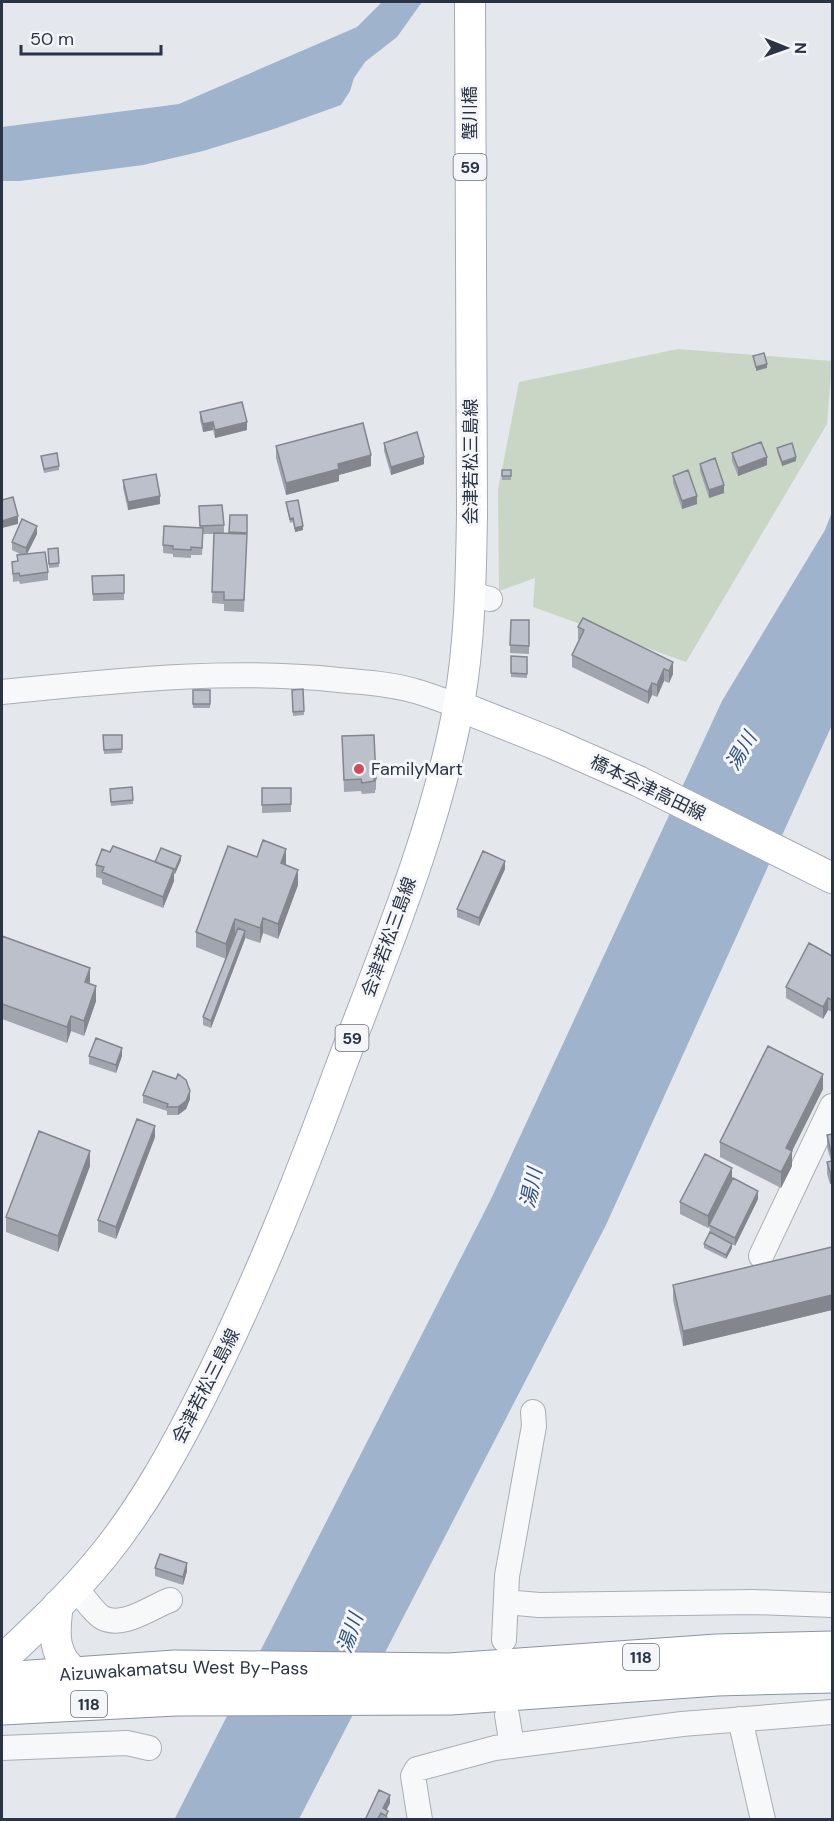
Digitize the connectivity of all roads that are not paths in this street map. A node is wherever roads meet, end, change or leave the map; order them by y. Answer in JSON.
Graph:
{"nodes":[{"id":1,"x":470,"y":2,"type":"edge"},
{"id":2,"x":471,"y":333,"type":"joint"},
{"id":3,"x":2,"y":692,"type":"edge"},
{"id":4,"x":459,"y":706,"type":"junction"},
{"id":5,"x":822,"y":874,"type":"edge"},
{"id":6,"x":832,"y":1106,"type":"edge"},
{"id":7,"x":761,"y":1256,"type":"dead end"},
{"id":8,"x":533,"y":1412,"type":"dead end"},
{"id":9,"x":66,"y":1596,"type":"junction"},
{"id":10,"x":170,"y":1600,"type":"dead end"},
{"id":11,"x":506,"y":1602,"type":"junction"},
{"id":12,"x":832,"y":1605,"type":"edge"},
{"id":13,"x":504,"y":1640,"type":"dead end"},
{"id":14,"x":832,"y":1648,"type":"edge"},
{"id":15,"x":2,"y":1660,"type":"edge"},
{"id":16,"x":78,"y":1674,"type":"junction"},
{"id":17,"x":832,"y":1676,"type":"edge"},
{"id":18,"x":2,"y":1679,"type":"edge"},
{"id":19,"x":175,"y":1683,"type":"junction"},
{"id":20,"x":450,"y":1684,"type":"junction"},
{"id":21,"x":2,"y":1708,"type":"edge"},
{"id":22,"x":832,"y":1712,"type":"edge"},
{"id":23,"x":507,"y":1715,"type":"dead end"},
{"id":24,"x":740,"y":1719,"type":"junction"},
{"id":25,"x":512,"y":1746,"type":"junction"},
{"id":26,"x":2,"y":1748,"type":"edge"},
{"id":27,"x":149,"y":1748,"type":"dead end"},
{"id":28,"x":420,"y":1820,"type":"edge"},
{"id":29,"x":763,"y":1820,"type":"edge"}],
"edges":[{"from":1,"to":2,"type":"main road","name":"蟹川橋","number":"59"},
{"from":2,"to":4,"type":"main road","name":"会津若松三島線","number":"59"},
{"from":3,"to":4,"type":"street"},
{"from":4,"to":5,"type":"main road","name":"橋本会津高田線"},
{"from":4,"to":9,"type":"main road","name":"会津若松三島線","number":"59"},
{"from":6,"to":7,"type":"street"},
{"from":8,"to":11,"type":"street"},
{"from":9,"to":10,"type":"street"},
{"from":9,"to":15,"type":"main road","name":"会津若松三島線","number":"59"},
{"from":9,"to":16,"type":"main road"},
{"from":11,"to":12,"type":"street"},
{"from":11,"to":13,"type":"street"},
{"from":14,"to":20,"type":"highway","name":"Aizuwakamatsu West By-Pass","number":"118"},
{"from":16,"to":18,"type":"highway","name":"Aizuwakamatsu West By-Pass","number":"118"},
{"from":16,"to":19,"type":"highway","name":"Aizuwakamatsu West By-Pass","number":"118"},
{"from":17,"to":20,"type":"highway","name":"Aizuwakamatsu West By-Pass","number":"118"},
{"from":19,"to":20,"type":"highway","name":"Aizuwakamatsu West By-Pass","number":"118"},
{"from":19,"to":21,"type":"highway","name":"Aizuwakamatsu West By-Pass","number":"118"},
{"from":22,"to":24,"type":"street"},
{"from":23,"to":25,"type":"street"},
{"from":24,"to":25,"type":"street"},
{"from":24,"to":29,"type":"street"},
{"from":25,"to":28,"type":"street"},
{"from":26,"to":27,"type":"street"}]}
